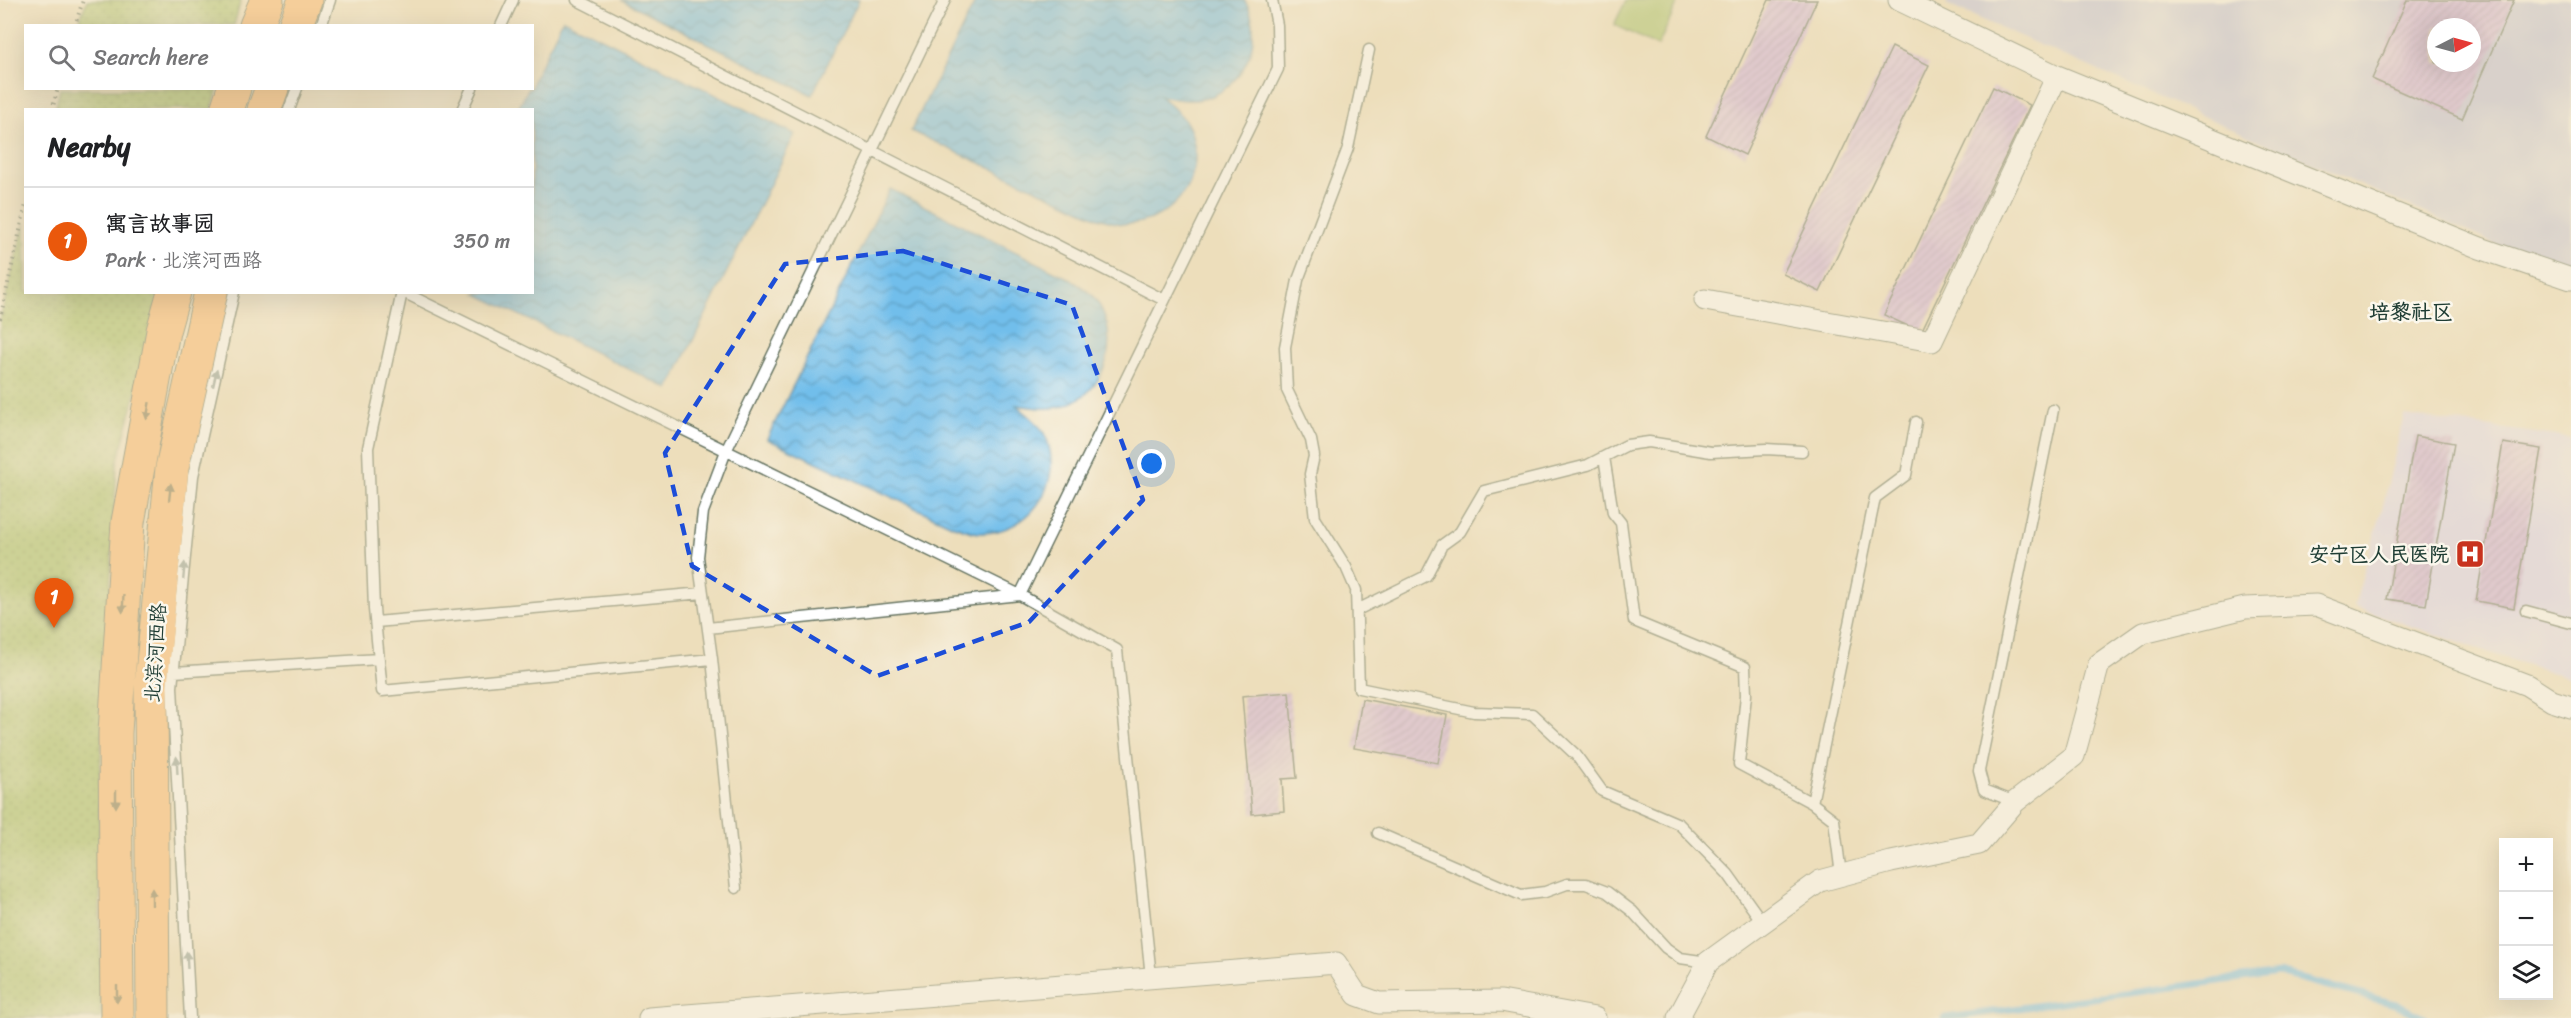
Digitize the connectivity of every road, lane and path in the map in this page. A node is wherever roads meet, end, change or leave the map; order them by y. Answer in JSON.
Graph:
{"nodes":[{"id":1,"x":83,"y":0,"type":"edge"},
{"id":2,"x":267,"y":0,"type":"edge"},
{"id":3,"x":305,"y":0,"type":"edge"},
{"id":4,"x":330,"y":0,"type":"edge"},
{"id":5,"x":513,"y":0,"type":"edge"},
{"id":6,"x":577,"y":0,"type":"edge"},
{"id":7,"x":945,"y":0,"type":"edge"},
{"id":8,"x":1272,"y":0,"type":"edge"},
{"id":9,"x":1899,"y":0,"type":"edge"},
{"id":10,"x":76,"y":24,"type":"edge"},
{"id":11,"x":257,"y":24,"type":"edge"},
{"id":12,"x":297,"y":24,"type":"edge"},
{"id":13,"x":322,"y":24,"type":"edge"},
{"id":14,"x":502,"y":24,"type":"edge"},
{"id":15,"x":1369,"y":50,"type":"dead end"},
{"id":16,"x":2057,"y":76,"type":"junction"},
{"id":17,"x":57,"y":90,"type":"edge"},
{"id":18,"x":233,"y":90,"type":"edge"},
{"id":19,"x":271,"y":90,"type":"edge"},
{"id":20,"x":296,"y":90,"type":"edge"},
{"id":21,"x":471,"y":90,"type":"edge"},
{"id":22,"x":53,"y":108,"type":"edge"},
{"id":23,"x":229,"y":108,"type":"edge"},
{"id":24,"x":265,"y":108,"type":"edge"},
{"id":25,"x":290,"y":108,"type":"edge"},
{"id":26,"x":463,"y":108,"type":"edge"},
{"id":27,"x":872,"y":150,"type":"junction"},
{"id":28,"x":24,"y":213,"type":"edge"},
{"id":29,"x":2571,"y":279,"type":"edge"},
{"id":30,"x":173,"y":294,"type":"edge"},
{"id":31,"x":211,"y":294,"type":"edge"},
{"id":32,"x":234,"y":294,"type":"edge"},
{"id":33,"x":402,"y":294,"type":"edge"},
{"id":34,"x":406,"y":294,"type":"edge"},
{"id":35,"x":1164,"y":300,"type":"junction"},
{"id":36,"x":1705,"y":300,"type":"dead end"},
{"id":37,"x":0,"y":319,"type":"edge"},
{"id":38,"x":2053,"y":410,"type":"dead end"},
{"id":39,"x":1916,"y":422,"type":"dead end"},
{"id":40,"x":726,"y":451,"type":"junction"},
{"id":41,"x":1802,"y":451,"type":"dead end"},
{"id":42,"x":1604,"y":457,"type":"junction"},
{"id":43,"x":703,"y":593,"type":"junction"},
{"id":44,"x":1020,"y":595,"type":"junction"},
{"id":45,"x":1357,"y":610,"type":"junction"},
{"id":46,"x":2526,"y":611,"type":"dead end"},
{"id":47,"x":376,"y":622,"type":"junction"},
{"id":48,"x":2571,"y":622,"type":"edge"},
{"id":49,"x":708,"y":628,"type":"junction"},
{"id":50,"x":379,"y":659,"type":"junction"},
{"id":51,"x":712,"y":660,"type":"junction"},
{"id":52,"x":174,"y":672,"type":"junction"},
{"id":53,"x":2571,"y":707,"type":"edge"},
{"id":54,"x":2015,"y":802,"type":"junction"},
{"id":55,"x":1812,"y":803,"type":"junction"},
{"id":56,"x":1377,"y":833,"type":"dead end"},
{"id":57,"x":1841,"y":876,"type":"junction"},
{"id":58,"x":736,"y":888,"type":"dead end"},
{"id":59,"x":1763,"y":923,"type":"junction"},
{"id":60,"x":1708,"y":962,"type":"junction"},
{"id":61,"x":1151,"y":977,"type":"junction"},
{"id":62,"x":117,"y":1018,"type":"edge"},
{"id":63,"x":153,"y":1018,"type":"edge"},
{"id":64,"x":190,"y":1018,"type":"edge"},
{"id":65,"x":649,"y":1018,"type":"edge"},
{"id":66,"x":1595,"y":1018,"type":"edge"},
{"id":67,"x":1678,"y":1018,"type":"edge"}],
"edges":[{"from":1,"to":10,"type":"path"},
{"from":2,"to":11,"type":"main road"},
{"from":3,"to":12,"type":"main road"},
{"from":4,"to":13,"type":"lane"},
{"from":5,"to":14,"type":"lane"},
{"from":6,"to":27,"type":"lane"},
{"from":7,"to":27,"type":"lane"},
{"from":8,"to":35,"type":"lane"},
{"from":9,"to":16,"type":"street"},
{"from":15,"to":45,"type":"lane"},
{"from":16,"to":29,"type":"street"},
{"from":16,"to":36,"type":"street"},
{"from":17,"to":22,"type":"path"},
{"from":18,"to":23,"type":"main road"},
{"from":19,"to":24,"type":"main road"},
{"from":20,"to":25,"type":"lane"},
{"from":21,"to":26,"type":"lane"},
{"from":27,"to":35,"type":"lane"},
{"from":27,"to":40,"type":"lane"},
{"from":28,"to":37,"type":"path"},
{"from":30,"to":62,"type":"main road","name":"北滨河西路","one_way":true},
{"from":63,"to":31,"type":"main road","name":"北滨河西路","one_way":true},
{"from":52,"to":32,"type":"lane","one_way":true},
{"from":33,"to":47,"type":"lane"},
{"from":34,"to":40,"type":"lane"},
{"from":35,"to":44,"type":"lane"},
{"from":38,"to":54,"type":"lane"},
{"from":39,"to":55,"type":"lane"},
{"from":40,"to":43,"type":"lane"},
{"from":40,"to":44,"type":"lane"},
{"from":41,"to":42,"type":"lane"},
{"from":42,"to":45,"type":"lane"},
{"from":42,"to":55,"type":"lane"},
{"from":43,"to":47,"type":"lane"},
{"from":43,"to":49,"type":"lane"},
{"from":44,"to":49,"type":"lane"},
{"from":44,"to":61,"type":"lane"},
{"from":45,"to":59,"type":"lane"},
{"from":46,"to":48,"type":"lane"},
{"from":47,"to":50,"type":"lane"},
{"from":49,"to":51,"type":"lane"},
{"from":50,"to":51,"type":"lane"},
{"from":50,"to":52,"type":"lane"},
{"from":51,"to":58,"type":"lane"},
{"from":64,"to":52,"type":"lane","one_way":true},
{"from":53,"to":54,"type":"street"},
{"from":54,"to":57,"type":"street"},
{"from":55,"to":57,"type":"lane"},
{"from":56,"to":60,"type":"lane"},
{"from":57,"to":59,"type":"street"},
{"from":59,"to":60,"type":"street"},
{"from":60,"to":67,"type":"street"},
{"from":61,"to":65,"type":"street"},
{"from":61,"to":66,"type":"street"}]}
